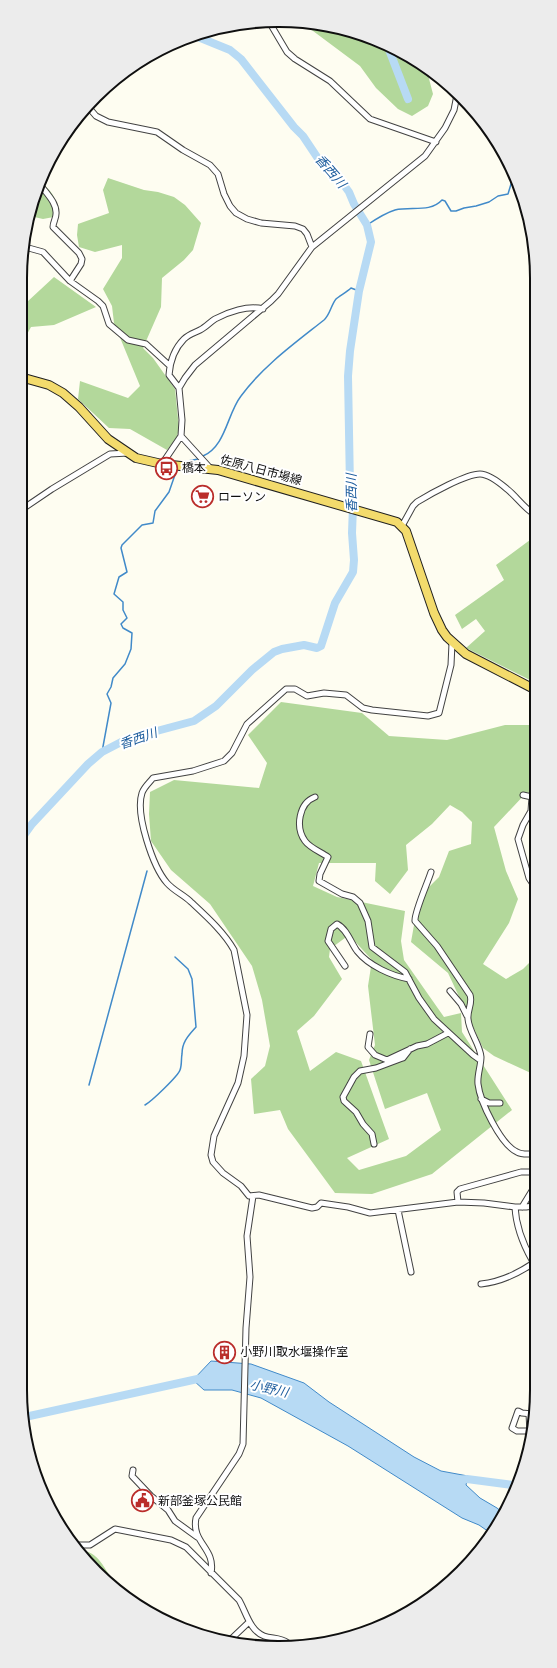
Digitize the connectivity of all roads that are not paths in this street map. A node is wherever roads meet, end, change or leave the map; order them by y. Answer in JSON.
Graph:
{"nodes":[{"id":1,"x":273,"y":27,"type":"edge"},
{"id":2,"x":455,"y":100,"type":"edge"},
{"id":3,"x":91,"y":111,"type":"edge"},
{"id":4,"x":436,"y":142,"type":"junction"},
{"id":5,"x":43,"y":189,"type":"edge"},
{"id":6,"x":312,"y":247,"type":"junction"},
{"id":7,"x":29,"y":248,"type":"edge"},
{"id":8,"x":70,"y":281,"type":"junction"},
{"id":9,"x":263,"y":308,"type":"junction"},
{"id":10,"x":170,"y":366,"type":"junction"},
{"id":11,"x":27,"y":379,"type":"edge"},
{"id":12,"x":179,"y":388,"type":"junction"},
{"id":13,"x":181,"y":436,"type":"junction"},
{"id":14,"x":128,"y":453,"type":"junction"},
{"id":15,"x":162,"y":464,"type":"junction"},
{"id":16,"x":211,"y":469,"type":"junction"},
{"id":17,"x":27,"y":506,"type":"edge"},
{"id":18,"x":530,"y":510,"type":"edge"},
{"id":19,"x":402,"y":526,"type":"junction"},
{"id":20,"x":452,"y":643,"type":"junction"},
{"id":21,"x":530,"y":687,"type":"edge"},
{"id":22,"x":523,"y":794,"type":"dead end"},
{"id":23,"x":530,"y":796,"type":"edge"},
{"id":24,"x":315,"y":797,"type":"dead end"},
{"id":25,"x":530,"y":813,"type":"edge"},
{"id":26,"x":431,"y":872,"type":"dead end"},
{"id":27,"x":530,"y":880,"type":"edge"},
{"id":28,"x":345,"y":966,"type":"dead end"},
{"id":29,"x":409,"y":979,"type":"junction"},
{"id":30,"x":450,"y":991,"type":"dead end"},
{"id":31,"x":468,"y":1019,"type":"junction"},
{"id":32,"x":448,"y":1033,"type":"junction"},
{"id":33,"x":370,"y":1034,"type":"dead end"},
{"id":34,"x":410,"y":1049,"type":"junction"},
{"id":35,"x":480,"y":1060,"type":"junction"},
{"id":36,"x":481,"y":1099,"type":"junction"},
{"id":37,"x":500,"y":1103,"type":"dead end"},
{"id":38,"x":374,"y":1144,"type":"dead end"},
{"id":39,"x":530,"y":1154,"type":"edge"},
{"id":40,"x":530,"y":1172,"type":"edge"},
{"id":41,"x":530,"y":1194,"type":"edge"},
{"id":42,"x":253,"y":1196,"type":"junction"},
{"id":43,"x":458,"y":1202,"type":"junction"},
{"id":44,"x":530,"y":1206,"type":"edge"},
{"id":45,"x":515,"y":1207,"type":"junction"},
{"id":46,"x":522,"y":1207,"type":"junction"},
{"id":47,"x":398,"y":1210,"type":"junction"},
{"id":48,"x":530,"y":1255,"type":"edge"},
{"id":49,"x":530,"y":1265,"type":"edge"},
{"id":50,"x":411,"y":1272,"type":"dead end"},
{"id":51,"x":481,"y":1284,"type":"dead end"},
{"id":52,"x":529,"y":1414,"type":"edge"},
{"id":53,"x":526,"y":1431,"type":"edge"},
{"id":54,"x":133,"y":1470,"type":"dead end"},
{"id":55,"x":197,"y":1537,"type":"junction"},
{"id":56,"x":81,"y":1545,"type":"edge"},
{"id":57,"x":211,"y":1573,"type":"junction"},
{"id":58,"x":250,"y":1622,"type":"junction"},
{"id":59,"x":234,"y":1637,"type":"edge"},
{"id":60,"x":283,"y":1641,"type":"edge"}],
"edges":[{"from":1,"to":4,"type":"street"},
{"from":2,"to":4,"type":"street"},
{"from":3,"to":6,"type":"street"},
{"from":4,"to":6,"type":"street"},
{"from":5,"to":8,"type":"street"},
{"from":6,"to":9,"type":"street"},
{"from":7,"to":8,"type":"street"},
{"from":8,"to":10,"type":"street"},
{"from":9,"to":10,"type":"street"},
{"from":9,"to":12,"type":"street"},
{"from":10,"to":12,"type":"street"},
{"from":11,"to":14,"type":"main road","name":"佐原八日市場線"},
{"from":12,"to":13,"type":"street"},
{"from":13,"to":15,"type":"street"},
{"from":13,"to":16,"type":"street"},
{"from":14,"to":15,"type":"main road","name":"佐原八日市場線"},
{"from":14,"to":17,"type":"street"},
{"from":15,"to":16,"type":"main road","name":"佐原八日市場線"},
{"from":16,"to":19,"type":"main road","name":"佐原八日市場線"},
{"from":18,"to":19,"type":"street"},
{"from":19,"to":20,"type":"main road"},
{"from":20,"to":21,"type":"main road"},
{"from":20,"to":42,"type":"street"},
{"from":22,"to":23,"type":"street"},
{"from":24,"to":29,"type":"street"},
{"from":25,"to":27,"type":"street"},
{"from":26,"to":31,"type":"street"},
{"from":28,"to":29,"type":"street"},
{"from":29,"to":32,"type":"street"},
{"from":30,"to":31,"type":"street"},
{"from":31,"to":35,"type":"street"},
{"from":32,"to":34,"type":"street"},
{"from":32,"to":35,"type":"street"},
{"from":33,"to":34,"type":"street"},
{"from":34,"to":38,"type":"street"},
{"from":35,"to":36,"type":"street"},
{"from":36,"to":37,"type":"street"},
{"from":36,"to":39,"type":"street"},
{"from":40,"to":43,"type":"street"},
{"from":41,"to":46,"type":"street"},
{"from":42,"to":47,"type":"street"},
{"from":42,"to":55,"type":"street"},
{"from":43,"to":45,"type":"street"},
{"from":43,"to":47,"type":"street"},
{"from":44,"to":46,"type":"street"},
{"from":45,"to":46,"type":"street"},
{"from":45,"to":48,"type":"street"},
{"from":47,"to":50,"type":"street"},
{"from":49,"to":51,"type":"street"},
{"from":52,"to":53,"type":"street"},
{"from":54,"to":55,"type":"street"},
{"from":55,"to":57,"type":"street"},
{"from":56,"to":57,"type":"street"},
{"from":57,"to":58,"type":"street"},
{"from":58,"to":59,"type":"street"},
{"from":58,"to":60,"type":"street"}]}
